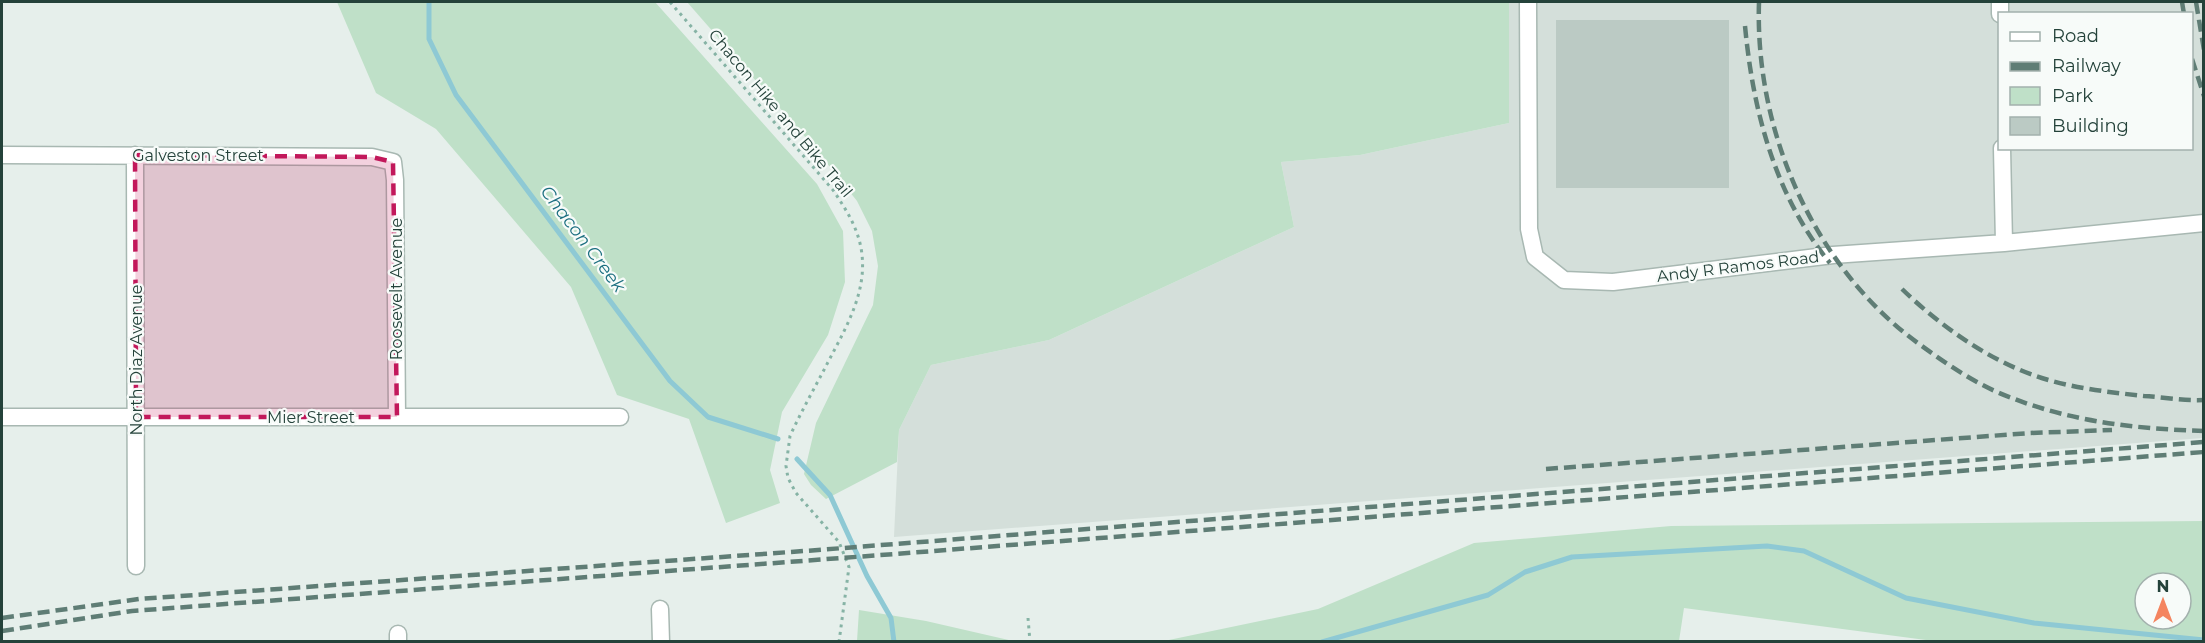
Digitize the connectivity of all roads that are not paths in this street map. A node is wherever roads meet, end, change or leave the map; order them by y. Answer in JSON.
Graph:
{"nodes":[{"id":1,"x":1528,"y":2,"type":"edge"},
{"id":2,"x":2002,"y":150,"type":"edge"},
{"id":3,"x":135,"y":154,"type":"junction"},
{"id":4,"x":2,"y":155,"type":"edge"},
{"id":5,"x":393,"y":162,"type":"joint"},
{"id":6,"x":2204,"y":223,"type":"edge"},
{"id":7,"x":2004,"y":243,"type":"junction"},
{"id":8,"x":2,"y":417,"type":"edge"},
{"id":9,"x":136,"y":417,"type":"junction"},
{"id":10,"x":397,"y":417,"type":"junction"},
{"id":11,"x":620,"y":417,"type":"dead end"},
{"id":12,"x":136,"y":566,"type":"dead end"},
{"id":13,"x":660,"y":609,"type":"dead end"},
{"id":14,"x":661,"y":642,"type":"edge"}],
"edges":[{"from":1,"to":7,"type":"street","name":"Andy R Ramos Road"},
{"from":2,"to":7,"type":"street"},
{"from":3,"to":4,"type":"street","name":"Galveston Street"},
{"from":3,"to":5,"type":"street","name":"Galveston Street"},
{"from":3,"to":9,"type":"street","name":"North Diaz Avenue"},
{"from":5,"to":10,"type":"street","name":"Roosevelt Avenue"},
{"from":6,"to":7,"type":"street","name":"Andy R Ramos Road"},
{"from":8,"to":9,"type":"street","name":"Mier Street"},
{"from":9,"to":10,"type":"street","name":"Mier Street"},
{"from":9,"to":12,"type":"street","name":"North Diaz Avenue"},
{"from":10,"to":11,"type":"street","name":"Mier Street"},
{"from":13,"to":14,"type":"street"}]}
